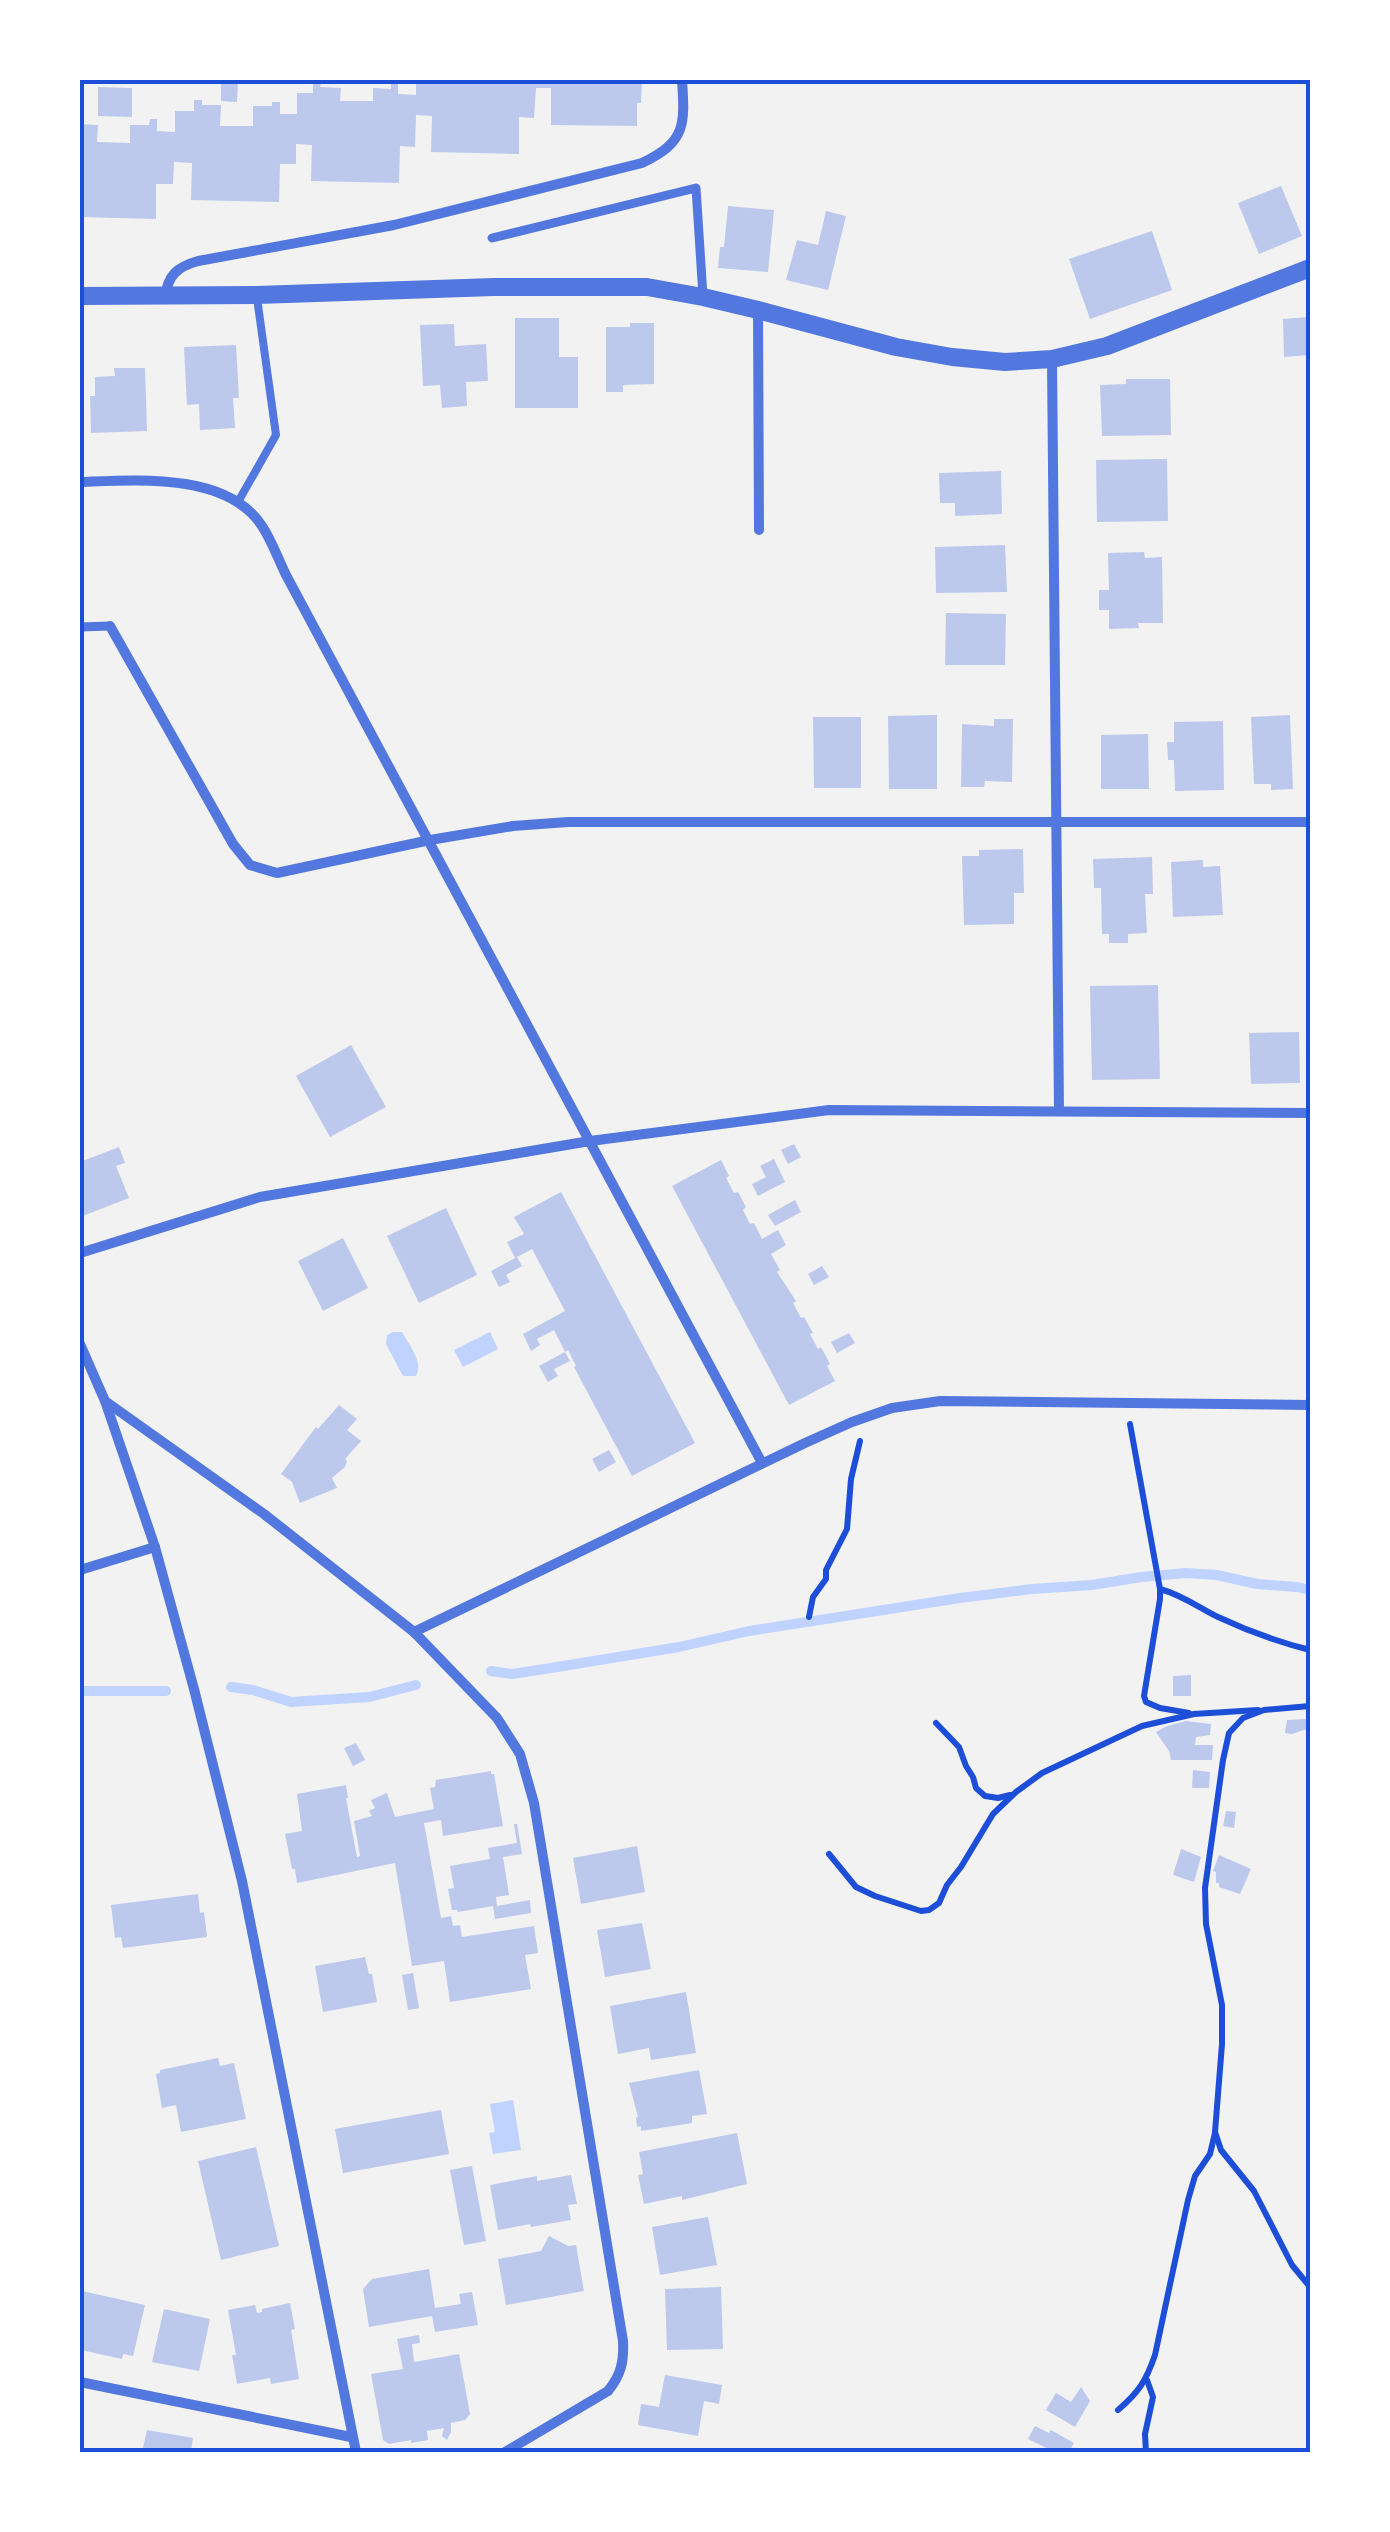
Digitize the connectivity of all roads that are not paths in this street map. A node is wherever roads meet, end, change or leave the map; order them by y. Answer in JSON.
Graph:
{"nodes":[{"id":1,"x":682,"y":80,"type":"edge"},
{"id":2,"x":492,"y":238,"type":"dead end"},
{"id":3,"x":1310,"y":268,"type":"edge"},
{"id":4,"x":257,"y":295,"type":"junction"},
{"id":5,"x":80,"y":296,"type":"edge"},
{"id":6,"x":165,"y":296,"type":"junction"},
{"id":7,"x":703,"y":297,"type":"junction"},
{"id":8,"x":758,"y":310,"type":"junction"},
{"id":9,"x":1052,"y":359,"type":"junction"},
{"id":10,"x":80,"y":482,"type":"edge"},
{"id":11,"x":238,"y":502,"type":"junction"},
{"id":12,"x":759,"y":530,"type":"dead end"},
{"id":13,"x":110,"y":626,"type":"joint"},
{"id":14,"x":80,"y":627,"type":"edge"},
{"id":15,"x":1057,"y":820,"type":"junction"},
{"id":16,"x":1310,"y":822,"type":"edge"},
{"id":17,"x":430,"y":840,"type":"junction"},
{"id":18,"x":1059,"y":1111,"type":"junction"},
{"id":19,"x":1310,"y":1113,"type":"edge"},
{"id":20,"x":590,"y":1141,"type":"junction"},
{"id":21,"x":80,"y":1253,"type":"edge"},
{"id":22,"x":80,"y":1344,"type":"edge"},
{"id":23,"x":105,"y":1401,"type":"junction"},
{"id":24,"x":1310,"y":1405,"type":"edge"},
{"id":25,"x":762,"y":1463,"type":"junction"},
{"id":26,"x":154,"y":1547,"type":"junction"},
{"id":27,"x":80,"y":1570,"type":"edge"},
{"id":28,"x":414,"y":1632,"type":"junction"},
{"id":29,"x":80,"y":2382,"type":"edge"},
{"id":30,"x":351,"y":2437,"type":"junction"},
{"id":31,"x":356,"y":2452,"type":"edge"},
{"id":32,"x":505,"y":2452,"type":"edge"}],
"edges":[{"from":1,"to":6,"type":"street"},
{"from":2,"to":7,"type":"street"},
{"from":3,"to":9,"type":"street"},
{"from":4,"to":6,"type":"street"},
{"from":4,"to":7,"type":"street"},
{"from":4,"to":11,"type":"lane"},
{"from":5,"to":6,"type":"street"},
{"from":7,"to":8,"type":"street"},
{"from":8,"to":9,"type":"street"},
{"from":8,"to":12,"type":"street"},
{"from":9,"to":15,"type":"street"},
{"from":10,"to":11,"type":"street"},
{"from":11,"to":17,"type":"street"},
{"from":13,"to":14,"type":"street"},
{"from":13,"to":17,"type":"street"},
{"from":15,"to":16,"type":"street"},
{"from":15,"to":17,"type":"street"},
{"from":15,"to":18,"type":"street"},
{"from":17,"to":20,"type":"street"},
{"from":18,"to":19,"type":"street"},
{"from":18,"to":20,"type":"street"},
{"from":20,"to":21,"type":"street"},
{"from":20,"to":25,"type":"street"},
{"from":22,"to":23,"type":"street"},
{"from":23,"to":26,"type":"street"},
{"from":23,"to":28,"type":"street"},
{"from":24,"to":25,"type":"street"},
{"from":25,"to":28,"type":"street"},
{"from":26,"to":27,"type":"street"},
{"from":26,"to":30,"type":"street"},
{"from":28,"to":32,"type":"street"},
{"from":29,"to":30,"type":"street"},
{"from":30,"to":31,"type":"street"}]}
